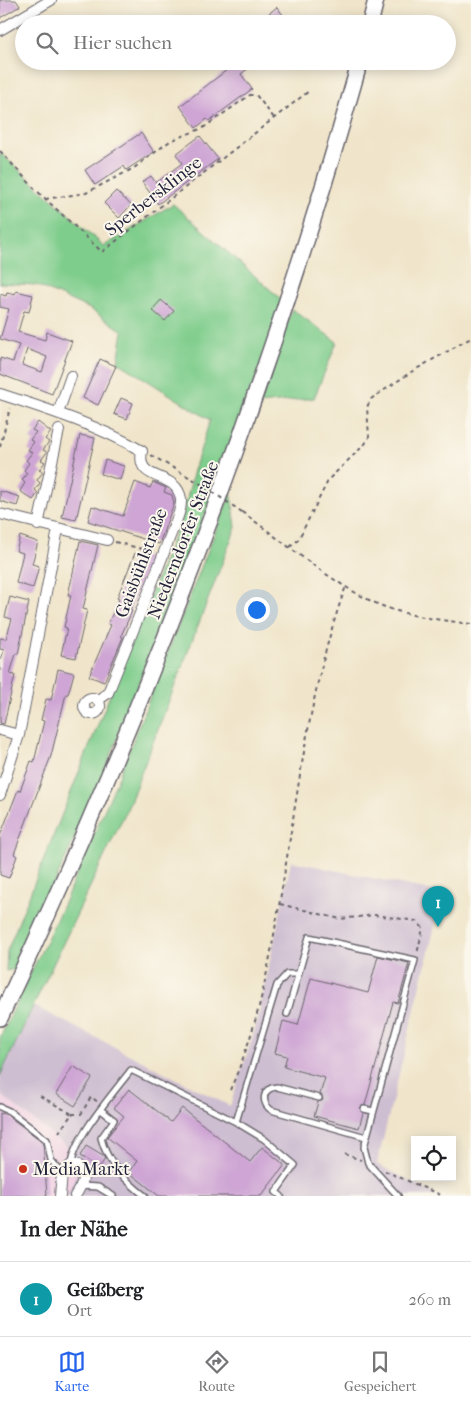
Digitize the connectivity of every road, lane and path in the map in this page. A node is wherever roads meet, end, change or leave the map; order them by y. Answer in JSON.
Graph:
{"nodes":[{"id":1,"x":51,"y":0,"type":"edge"},
{"id":2,"x":376,"y":0,"type":"edge"},
{"id":3,"x":26,"y":15,"type":"edge"},
{"id":4,"x":372,"y":15,"type":"edge"},
{"id":5,"x":15,"y":21,"type":"edge"},
{"id":6,"x":0,"y":30,"type":"edge"},
{"id":7,"x":357,"y":70,"type":"edge"},
{"id":8,"x":309,"y":90,"type":"dead end"},
{"id":9,"x":274,"y":118,"type":"junction"},
{"id":10,"x":0,"y":151,"type":"edge"},
{"id":11,"x":45,"y":199,"type":"junction"},
{"id":12,"x":471,"y":338,"type":"edge"},
{"id":13,"x":71,"y":376,"type":"dead end"},
{"id":14,"x":0,"y":394,"type":"edge"},
{"id":15,"x":12,"y":398,"type":"junction"},
{"id":16,"x":58,"y":412,"type":"junction"},
{"id":17,"x":59,"y":430,"type":"dead end"},
{"id":18,"x":0,"y":447,"type":"edge"},
{"id":19,"x":142,"y":451,"type":"junction"},
{"id":20,"x":0,"y":514,"type":"edge"},
{"id":21,"x":38,"y":525,"type":"junction"},
{"id":22,"x":58,"y":529,"type":"junction"},
{"id":23,"x":107,"y":540,"type":"joint"},
{"id":24,"x":290,"y":546,"type":"junction"},
{"id":25,"x":164,"y":554,"type":"junction"},
{"id":26,"x":346,"y":586,"type":"junction"},
{"id":27,"x":471,"y":624,"type":"edge"},
{"id":28,"x":98,"y":700,"type":"dead end"},
{"id":29,"x":0,"y":730,"type":"edge"},
{"id":30,"x":19,"y":735,"type":"junction"},
{"id":31,"x":0,"y":795,"type":"edge"},
{"id":32,"x":280,"y":904,"type":"junction"},
{"id":33,"x":415,"y":960,"type":"junction"},
{"id":34,"x":298,"y":974,"type":"junction"},
{"id":35,"x":287,"y":1014,"type":"dead end"},
{"id":36,"x":0,"y":1018,"type":"edge"},
{"id":37,"x":230,"y":1090,"type":"dead end"},
{"id":38,"x":40,"y":1096,"type":"dead end"},
{"id":39,"x":319,"y":1098,"type":"dead end"},
{"id":40,"x":0,"y":1107,"type":"edge"},
{"id":41,"x":103,"y":1108,"type":"junction"},
{"id":42,"x":364,"y":1109,"type":"dead end"},
{"id":43,"x":373,"y":1111,"type":"junction"},
{"id":44,"x":72,"y":1114,"type":"junction"},
{"id":45,"x":236,"y":1122,"type":"junction"},
{"id":46,"x":59,"y":1132,"type":"dead end"},
{"id":47,"x":366,"y":1137,"type":"junction"},
{"id":48,"x":344,"y":1154,"type":"dead end"},
{"id":49,"x":368,"y":1163,"type":"junction"},
{"id":50,"x":71,"y":1165,"type":"junction"},
{"id":51,"x":373,"y":1168,"type":"junction"},
{"id":52,"x":62,"y":1173,"type":"junction"},
{"id":53,"x":81,"y":1186,"type":"junction"},
{"id":54,"x":60,"y":1196,"type":"edge"},
{"id":55,"x":75,"y":1196,"type":"edge"},
{"id":56,"x":112,"y":1196,"type":"edge"},
{"id":57,"x":145,"y":1196,"type":"edge"},
{"id":58,"x":281,"y":1196,"type":"edge"},
{"id":59,"x":398,"y":1196,"type":"edge"},
{"id":60,"x":442,"y":1196,"type":"edge"}],
"edges":[{"from":1,"to":3,"type":"street"},
{"from":2,"to":4,"type":"main road"},
{"from":5,"to":6,"type":"street"},
{"from":7,"to":36,"type":"main road","name":"Niederndorfer Straße"},
{"from":8,"to":9,"type":"path","name":"Sperbersklinge"},
{"from":9,"to":11,"type":"path"},
{"from":9,"to":11,"type":"path","name":"Sperbersklinge"},
{"from":10,"to":11,"type":"path","name":"Sperbersklinge"},
{"from":12,"to":24,"type":"path"},
{"from":13,"to":16,"type":"street"},
{"from":14,"to":15,"type":"street"},
{"from":15,"to":16,"type":"street"},
{"from":15,"to":18,"type":"path"},
{"from":16,"to":19,"type":"street"},
{"from":17,"to":21,"type":"street"},
{"from":19,"to":24,"type":"path","bridge":true},
{"from":19,"to":25,"type":"street","name":"Gaisbühlstraße"},
{"from":20,"to":21,"type":"street"},
{"from":21,"to":22,"type":"street"},
{"from":22,"to":23,"type":"street"},
{"from":22,"to":30,"type":"street"},
{"from":23,"to":25,"type":"path"},
{"from":24,"to":26,"type":"path"},
{"from":25,"to":28,"type":"street","name":"Gaisbühlstraße"},
{"from":26,"to":27,"type":"path"},
{"from":26,"to":32,"type":"path"},
{"from":29,"to":30,"type":"street"},
{"from":30,"to":31,"type":"street"},
{"from":32,"to":33,"type":"path"},
{"from":32,"to":37,"type":"path"},
{"from":33,"to":34,"type":"lane"},
{"from":33,"to":43,"type":"lane"},
{"from":34,"to":35,"type":"lane"},
{"from":34,"to":45,"type":"lane"},
{"from":38,"to":44,"type":"path"},
{"from":39,"to":47,"type":"lane"},
{"from":40,"to":52,"type":"lane"},
{"from":41,"to":44,"type":"path"},
{"from":41,"to":45,"type":"lane"},
{"from":41,"to":50,"type":"lane"},
{"from":41,"to":57,"type":"lane"},
{"from":42,"to":43,"type":"lane"},
{"from":43,"to":47,"type":"lane"},
{"from":44,"to":46,"type":"path"},
{"from":45,"to":58,"type":"lane"},
{"from":47,"to":49,"type":"lane"},
{"from":48,"to":49,"type":"path"},
{"from":49,"to":51,"type":"lane"},
{"from":50,"to":52,"type":"street"},
{"from":50,"to":53,"type":"street"},
{"from":51,"to":59,"type":"lane"},
{"from":51,"to":60,"type":"path"},
{"from":52,"to":54,"type":"street"},
{"from":53,"to":55,"type":"street"},
{"from":53,"to":56,"type":"lane"}]}
